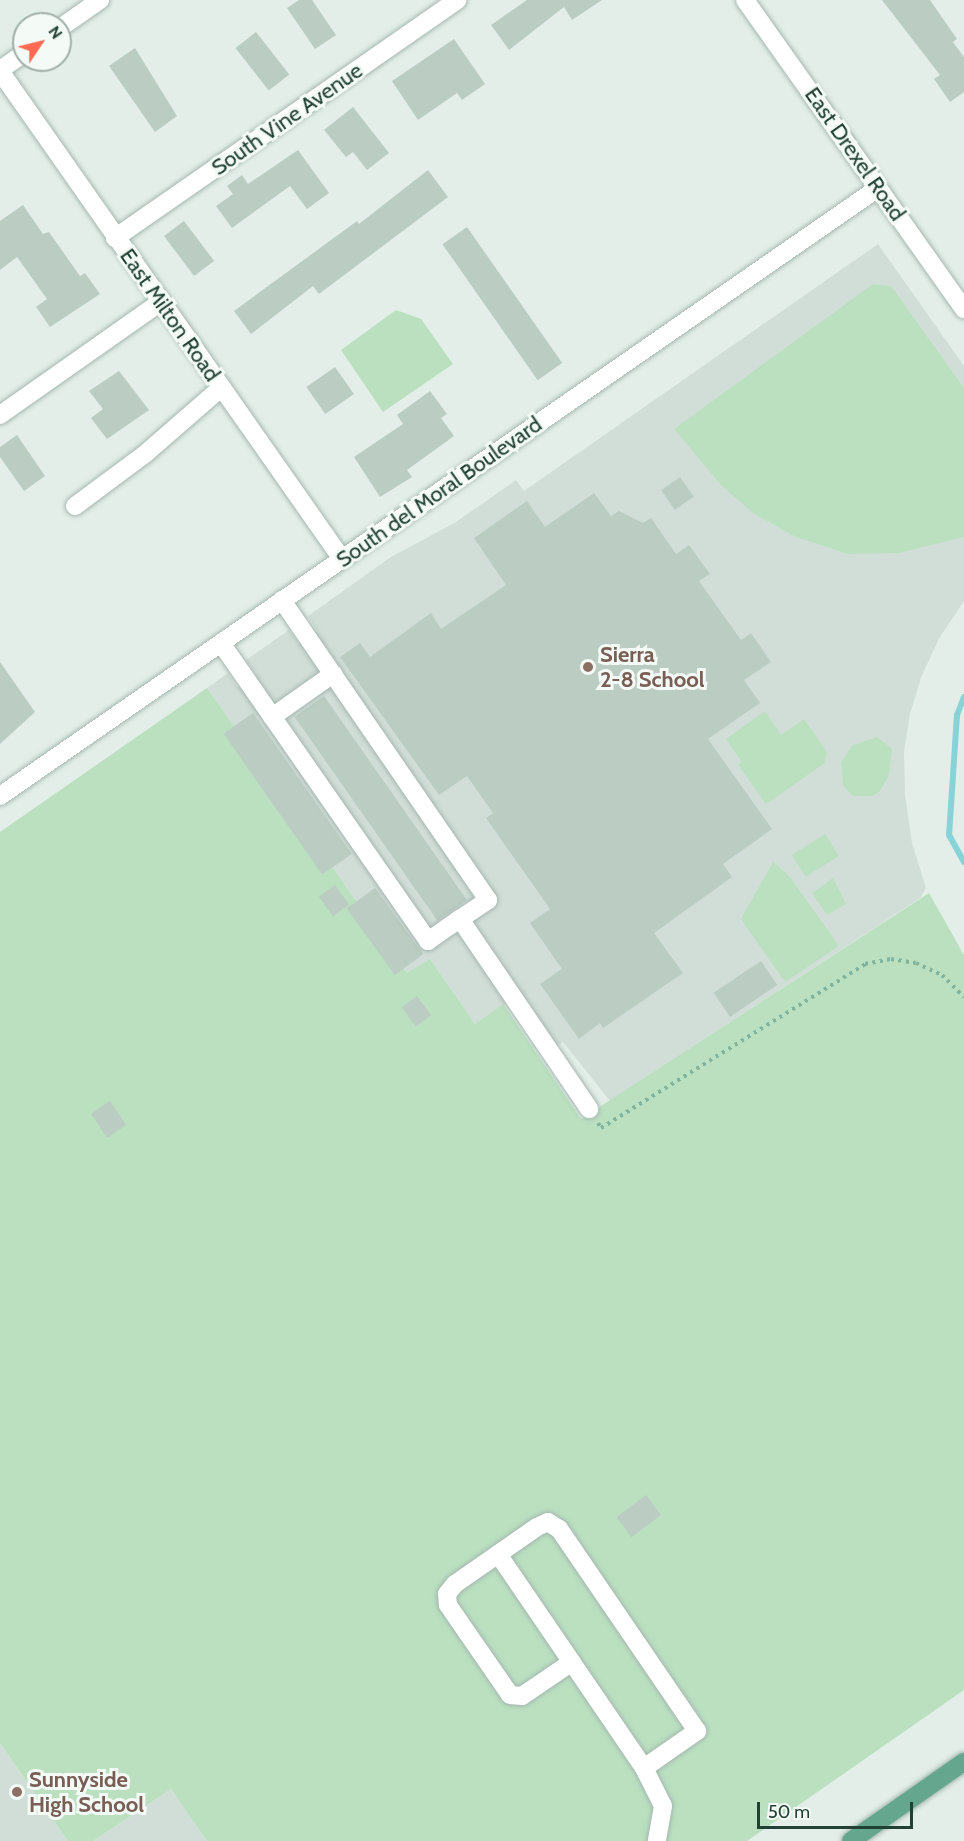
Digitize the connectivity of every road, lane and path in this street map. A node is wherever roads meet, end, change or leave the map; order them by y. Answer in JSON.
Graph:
{"nodes":[{"id":1,"x":100,"y":0,"type":"edge"},
{"id":2,"x":458,"y":0,"type":"edge"},
{"id":3,"x":745,"y":0,"type":"edge"},
{"id":4,"x":72,"y":20,"type":"edge"},
{"id":5,"x":0,"y":71,"type":"edge"},
{"id":6,"x":878,"y":188,"type":"junction"},
{"id":7,"x":115,"y":238,"type":"junction"},
{"id":8,"x":162,"y":302,"type":"junction"},
{"id":9,"x":964,"y":309,"type":"edge"},
{"id":10,"x":222,"y":387,"type":"junction"},
{"id":11,"x":0,"y":415,"type":"edge"},
{"id":12,"x":75,"y":507,"type":"dead end"},
{"id":13,"x":342,"y":559,"type":"junction"},
{"id":14,"x":282,"y":600,"type":"junction"},
{"id":15,"x":220,"y":643,"type":"junction"},
{"id":16,"x":333,"y":674,"type":"junction"},
{"id":17,"x":272,"y":717,"type":"junction"},
{"id":18,"x":0,"y":796,"type":"edge"},
{"id":19,"x":460,"y":919,"type":"junction"},
{"id":20,"x":964,"y":997,"type":"edge"},
{"id":21,"x":589,"y":1110,"type":"joint"},
{"id":22,"x":498,"y":1554,"type":"junction"},
{"id":23,"x":572,"y":1662,"type":"junction"},
{"id":24,"x":964,"y":1762,"type":"edge"},
{"id":25,"x":644,"y":1768,"type":"junction"},
{"id":26,"x":657,"y":1841,"type":"edge"},
{"id":27,"x":851,"y":1841,"type":"edge"}],
"edges":[{"from":1,"to":4,"type":"street"},
{"from":2,"to":7,"type":"street","name":"South Vine Avenue"},
{"from":3,"to":6,"type":"street","name":"East Drexel Road"},
{"from":5,"to":7,"type":"street","name":"East Milton Road"},
{"from":6,"to":9,"type":"street","name":"East Drexel Road"},
{"from":6,"to":13,"type":"street","name":"South del Moral Boulevard"},
{"from":7,"to":8,"type":"street","name":"East Milton Road"},
{"from":8,"to":10,"type":"street","name":"East Milton Road"},
{"from":8,"to":11,"type":"street"},
{"from":10,"to":12,"type":"street"},
{"from":10,"to":13,"type":"street","name":"East Milton Road"},
{"from":13,"to":14,"type":"street","name":"South del Moral Boulevard"},
{"from":14,"to":15,"type":"street","name":"South del Moral Boulevard"},
{"from":14,"to":16,"type":"street"},
{"from":15,"to":17,"type":"street"},
{"from":15,"to":18,"type":"street","name":"South del Moral Boulevard"},
{"from":16,"to":17,"type":"street"},
{"from":16,"to":19,"type":"street"},
{"from":17,"to":19,"type":"street"},
{"from":19,"to":21,"type":"street"},
{"from":20,"to":21,"type":"path"},
{"from":22,"to":23,"type":"street"},
{"from":22,"to":23,"type":"street"},
{"from":22,"to":25,"type":"street"},
{"from":23,"to":25,"type":"street"},
{"from":24,"to":27,"type":"main road"},
{"from":25,"to":26,"type":"street"}]}
